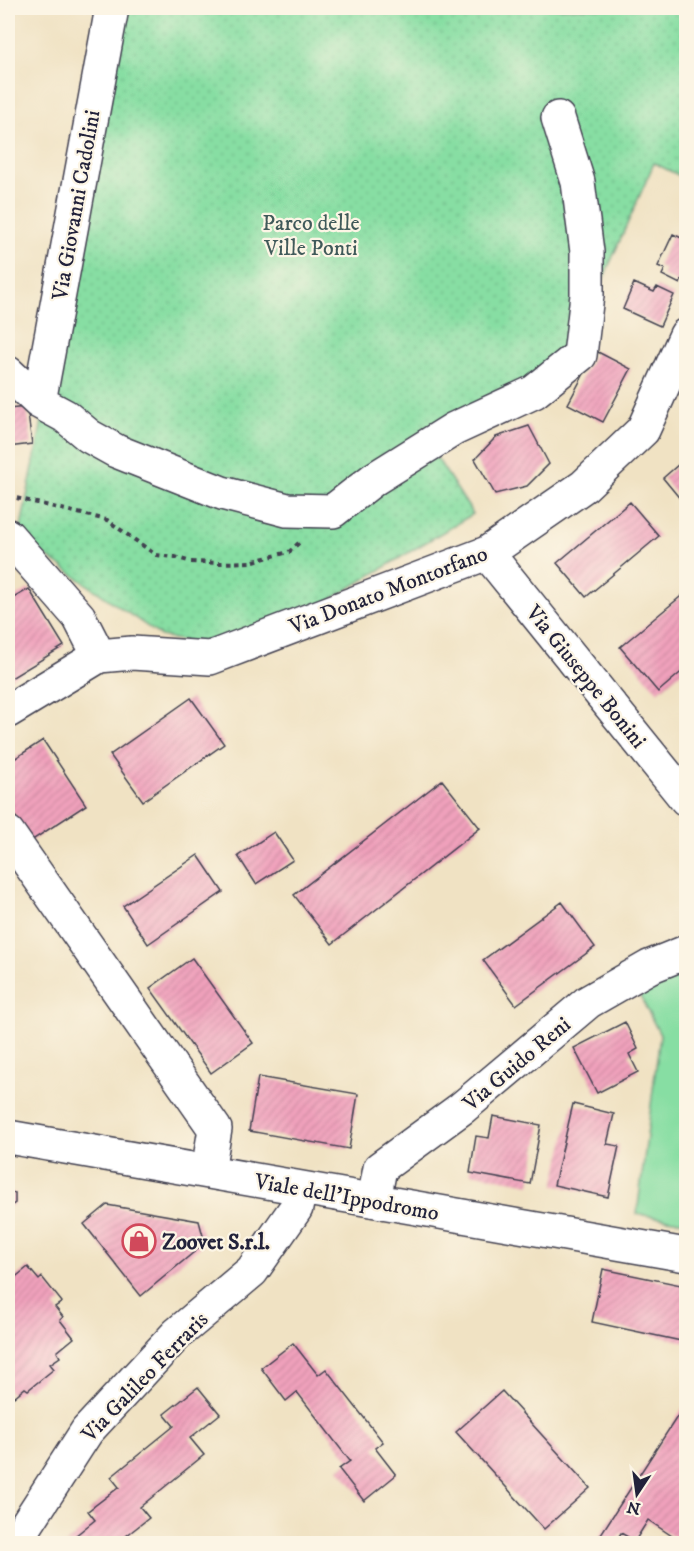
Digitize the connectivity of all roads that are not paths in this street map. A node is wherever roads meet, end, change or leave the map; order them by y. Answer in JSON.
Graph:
{"nodes":[{"id":1,"x":111,"y":8,"type":"edge"},
{"id":2,"x":558,"y":118,"type":"dead end"},
{"id":3,"x":687,"y":335,"type":"edge"},
{"id":4,"x":8,"y":373,"type":"edge"},
{"id":5,"x":52,"y":409,"type":"junction"},
{"id":6,"x":8,"y":536,"type":"edge"},
{"id":7,"x":487,"y":553,"type":"junction"},
{"id":8,"x":99,"y":656,"type":"junction"},
{"id":9,"x":8,"y":711,"type":"edge"},
{"id":10,"x":687,"y":799,"type":"edge"},
{"id":11,"x":8,"y":833,"type":"edge"},
{"id":12,"x":687,"y":952,"type":"edge"},
{"id":13,"x":8,"y":1137,"type":"edge"},
{"id":14,"x":208,"y":1172,"type":"junction"},
{"id":15,"x":300,"y":1188,"type":"junction"},
{"id":16,"x":374,"y":1200,"type":"junction"},
{"id":17,"x":687,"y":1255,"type":"edge"},
{"id":18,"x":14,"y":1544,"type":"edge"}],
"edges":[{"from":1,"to":5,"type":"street","name":"Via Giovanni Cadolini"},
{"from":2,"to":5,"type":"street"},
{"from":3,"to":7,"type":"street","name":"Via Donato Montorfano"},
{"from":4,"to":5,"type":"street"},
{"from":6,"to":8,"type":"street"},
{"from":7,"to":8,"type":"street","name":"Via Donato Montorfano"},
{"from":7,"to":10,"type":"street","name":"Via Giuseppe Bonini"},
{"from":8,"to":9,"type":"street","name":"Via Donato Montorfano"},
{"from":11,"to":14,"type":"street"},
{"from":12,"to":16,"type":"street","name":"Via Guido Reni"},
{"from":13,"to":14,"type":"street","name":"Viale dell'Ippodromo"},
{"from":14,"to":15,"type":"street","name":"Viale dell'Ippodromo"},
{"from":15,"to":16,"type":"street","name":"Viale dell'Ippodromo"},
{"from":15,"to":18,"type":"street","name":"Via Galileo Ferraris"},
{"from":16,"to":17,"type":"street","name":"Viale dell'Ippodromo"}]}
